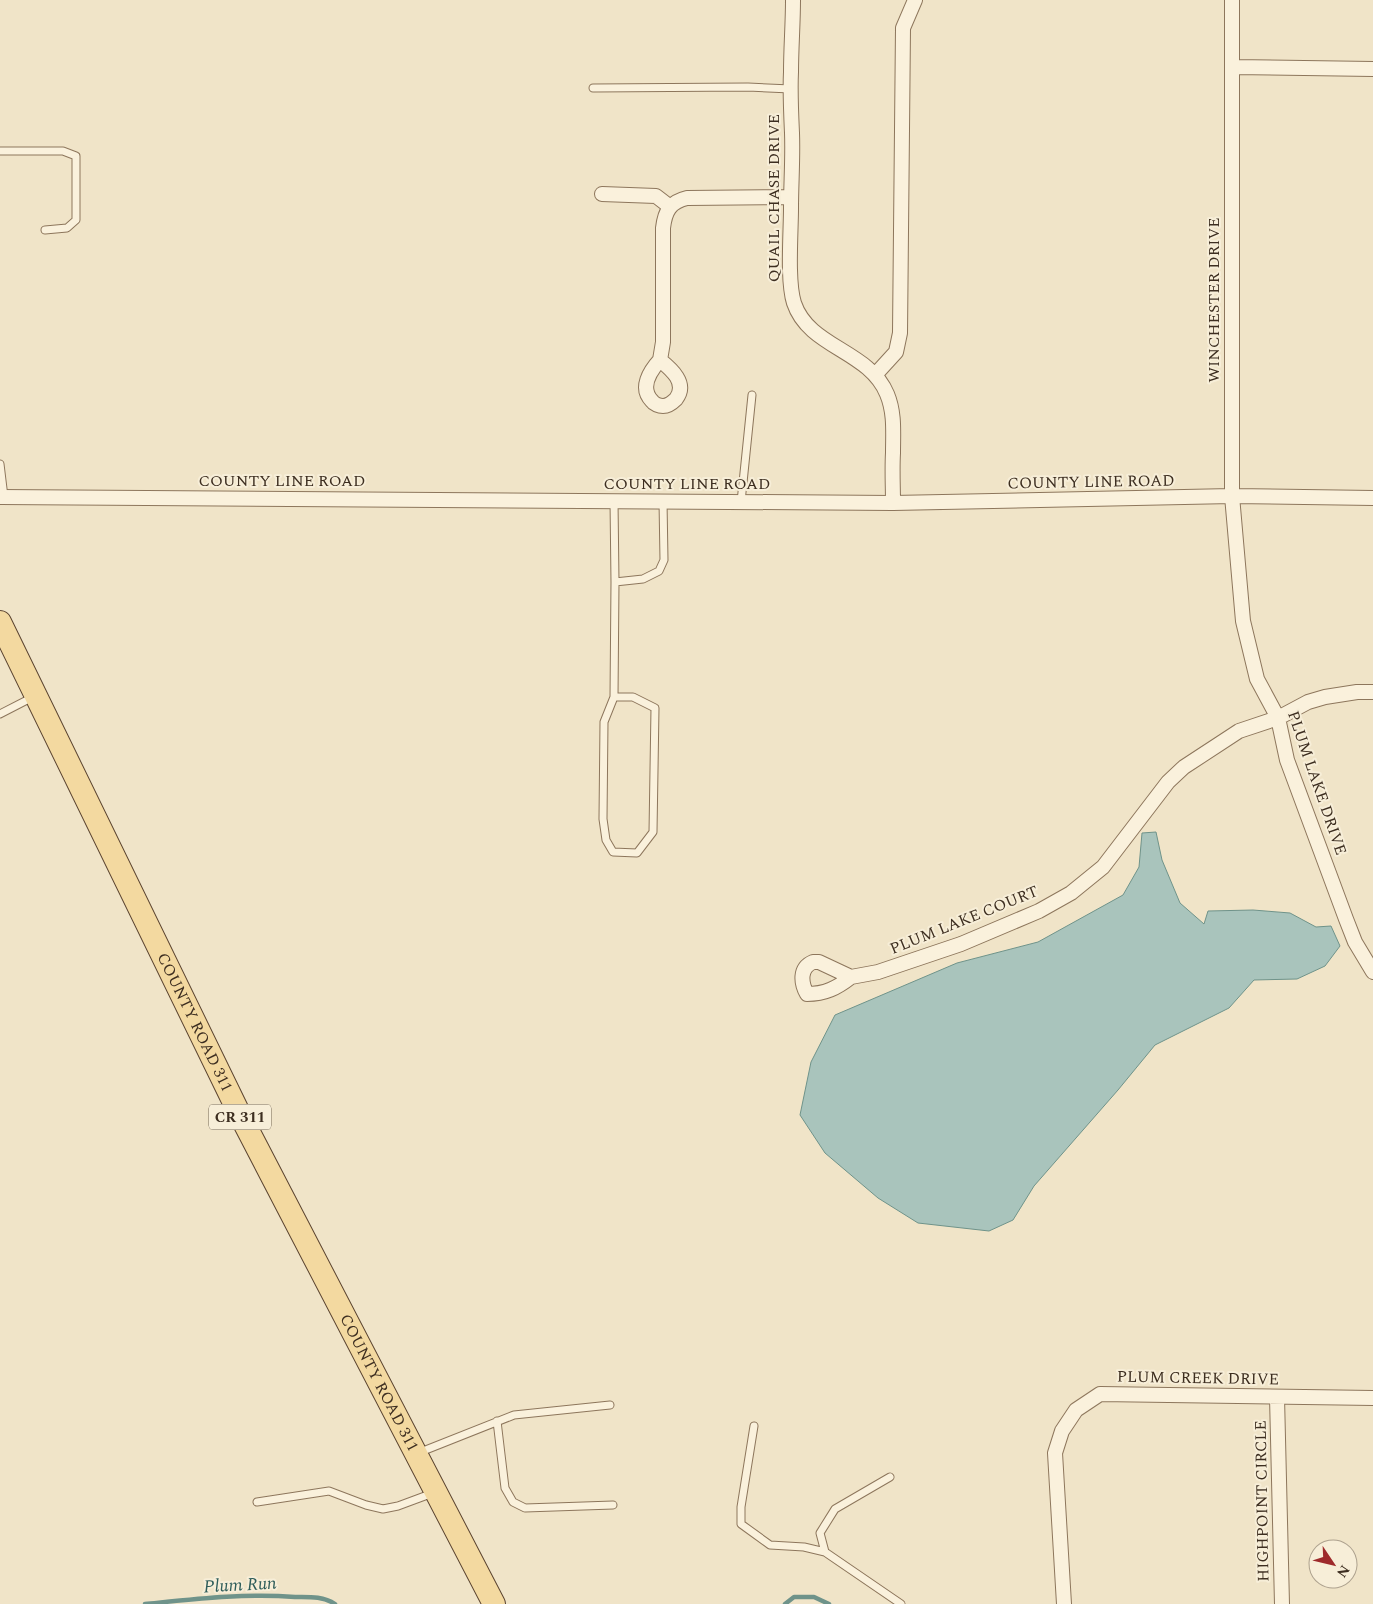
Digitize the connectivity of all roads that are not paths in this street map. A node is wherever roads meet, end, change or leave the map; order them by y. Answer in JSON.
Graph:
{"nodes":[{"id":1,"x":793,"y":0,"type":"edge"},
{"id":2,"x":915,"y":0,"type":"edge"},
{"id":3,"x":1232,"y":0,"type":"edge"},
{"id":4,"x":1233,"y":67,"type":"junction"},
{"id":5,"x":1373,"y":69,"type":"edge"},
{"id":6,"x":593,"y":88,"type":"dead end"},
{"id":7,"x":791,"y":89,"type":"junction"},
{"id":8,"x":0,"y":151,"type":"edge"},
{"id":9,"x":602,"y":194,"type":"dead end"},
{"id":10,"x":791,"y":197,"type":"junction"},
{"id":11,"x":670,"y":206,"type":"junction"},
{"id":12,"x":45,"y":230,"type":"dead end"},
{"id":13,"x":660,"y":360,"type":"dead end"},
{"id":14,"x":875,"y":375,"type":"junction"},
{"id":15,"x":752,"y":395,"type":"dead end"},
{"id":16,"x":0,"y":464,"type":"edge"},
{"id":17,"x":1232,"y":496,"type":"junction"},
{"id":18,"x":2,"y":497,"type":"edge"},
{"id":19,"x":1373,"y":498,"type":"edge"},
{"id":20,"x":614,"y":501,"type":"junction"},
{"id":21,"x":663,"y":501,"type":"junction"},
{"id":22,"x":742,"y":502,"type":"junction"},
{"id":23,"x":893,"y":503,"type":"junction"},
{"id":24,"x":614,"y":582,"type":"junction"},
{"id":25,"x":1240,"y":600,"type":"joint"},
{"id":26,"x":0,"y":622,"type":"edge"},
{"id":27,"x":1373,"y":692,"type":"edge"},
{"id":28,"x":36,"y":696,"type":"junction"},
{"id":29,"x":614,"y":697,"type":"junction"},
{"id":30,"x":0,"y":714,"type":"edge"},
{"id":31,"x":1278,"y":718,"type":"junction"},
{"id":32,"x":1373,"y":972,"type":"edge"},
{"id":33,"x":851,"y":977,"type":"dead end"},
{"id":34,"x":1277,"y":1396,"type":"junction"},
{"id":35,"x":1373,"y":1398,"type":"edge"},
{"id":36,"x":610,"y":1405,"type":"dead end"},
{"id":37,"x":496,"y":1421,"type":"junction"},
{"id":38,"x":754,"y":1426,"type":"dead end"},
{"id":39,"x":416,"y":1454,"type":"junction"},
{"id":40,"x":890,"y":1478,"type":"dead end"},
{"id":41,"x":436,"y":1492,"type":"junction"},
{"id":42,"x":257,"y":1502,"type":"dead end"},
{"id":43,"x":613,"y":1505,"type":"dead end"},
{"id":44,"x":825,"y":1552,"type":"junction"},
{"id":45,"x":494,"y":1604,"type":"edge"},
{"id":46,"x":901,"y":1604,"type":"edge"},
{"id":47,"x":1064,"y":1604,"type":"edge"},
{"id":48,"x":1282,"y":1604,"type":"edge"}],
"edges":[{"from":1,"to":7,"type":"street","name":"QUAIL CHASE DRIVE"},
{"from":2,"to":14,"type":"street"},
{"from":3,"to":4,"type":"street","name":"WINCHESTER DRIVE"},
{"from":4,"to":5,"type":"street"},
{"from":4,"to":17,"type":"street","name":"WINCHESTER DRIVE"},
{"from":6,"to":7,"type":"lane"},
{"from":7,"to":10,"type":"street","name":"QUAIL CHASE DRIVE"},
{"from":8,"to":12,"type":"lane"},
{"from":9,"to":11,"type":"street"},
{"from":10,"to":11,"type":"street"},
{"from":10,"to":14,"type":"street","name":"QUAIL CHASE DRIVE"},
{"from":11,"to":13,"type":"street"},
{"from":14,"to":23,"type":"street","name":"QUAIL CHASE DRIVE"},
{"from":15,"to":22,"type":"lane"},
{"from":16,"to":18,"type":"lane"},
{"from":17,"to":19,"type":"street","name":"COUNTY LINE ROAD"},
{"from":17,"to":23,"type":"street","name":"COUNTY LINE ROAD"},
{"from":17,"to":25,"type":"street","name":"WINCHESTER DRIVE"},
{"from":18,"to":20,"type":"street","name":"COUNTY LINE ROAD"},
{"from":20,"to":21,"type":"street","name":"COUNTY LINE ROAD"},
{"from":20,"to":24,"type":"lane"},
{"from":21,"to":22,"type":"street","name":"COUNTY LINE ROAD"},
{"from":21,"to":24,"type":"lane"},
{"from":22,"to":23,"type":"street","name":"COUNTY LINE ROAD"},
{"from":24,"to":29,"type":"lane"},
{"from":25,"to":31,"type":"street","name":"PLUM LAKE DRIVE"},
{"from":26,"to":28,"type":"main road","name":"COUNTY ROAD 311","number":"CR 311"},
{"from":27,"to":31,"type":"street","name":"PLUM LAKE COURT"},
{"from":28,"to":30,"type":"lane"},
{"from":28,"to":39,"type":"main road","name":"COUNTY ROAD 311","number":"CR 311"},
{"from":29,"to":29,"type":"lane"},
{"from":31,"to":32,"type":"street","name":"PLUM LAKE DRIVE"},
{"from":31,"to":33,"type":"street","name":"PLUM LAKE COURT"},
{"from":34,"to":35,"type":"street","name":"PLUM CREEK DRIVE"},
{"from":34,"to":47,"type":"street","name":"PLUM CREEK DRIVE"},
{"from":34,"to":48,"type":"street","name":"HIGHPOINT CIRCLE"},
{"from":36,"to":37,"type":"lane"},
{"from":37,"to":39,"type":"lane"},
{"from":37,"to":43,"type":"lane"},
{"from":38,"to":44,"type":"lane"},
{"from":39,"to":41,"type":"main road","name":"COUNTY ROAD 311","number":"CR 311"},
{"from":40,"to":44,"type":"lane"},
{"from":41,"to":42,"type":"lane"},
{"from":41,"to":45,"type":"main road","name":"COUNTY ROAD 311","number":"CR 311"},
{"from":44,"to":46,"type":"lane"}]}
